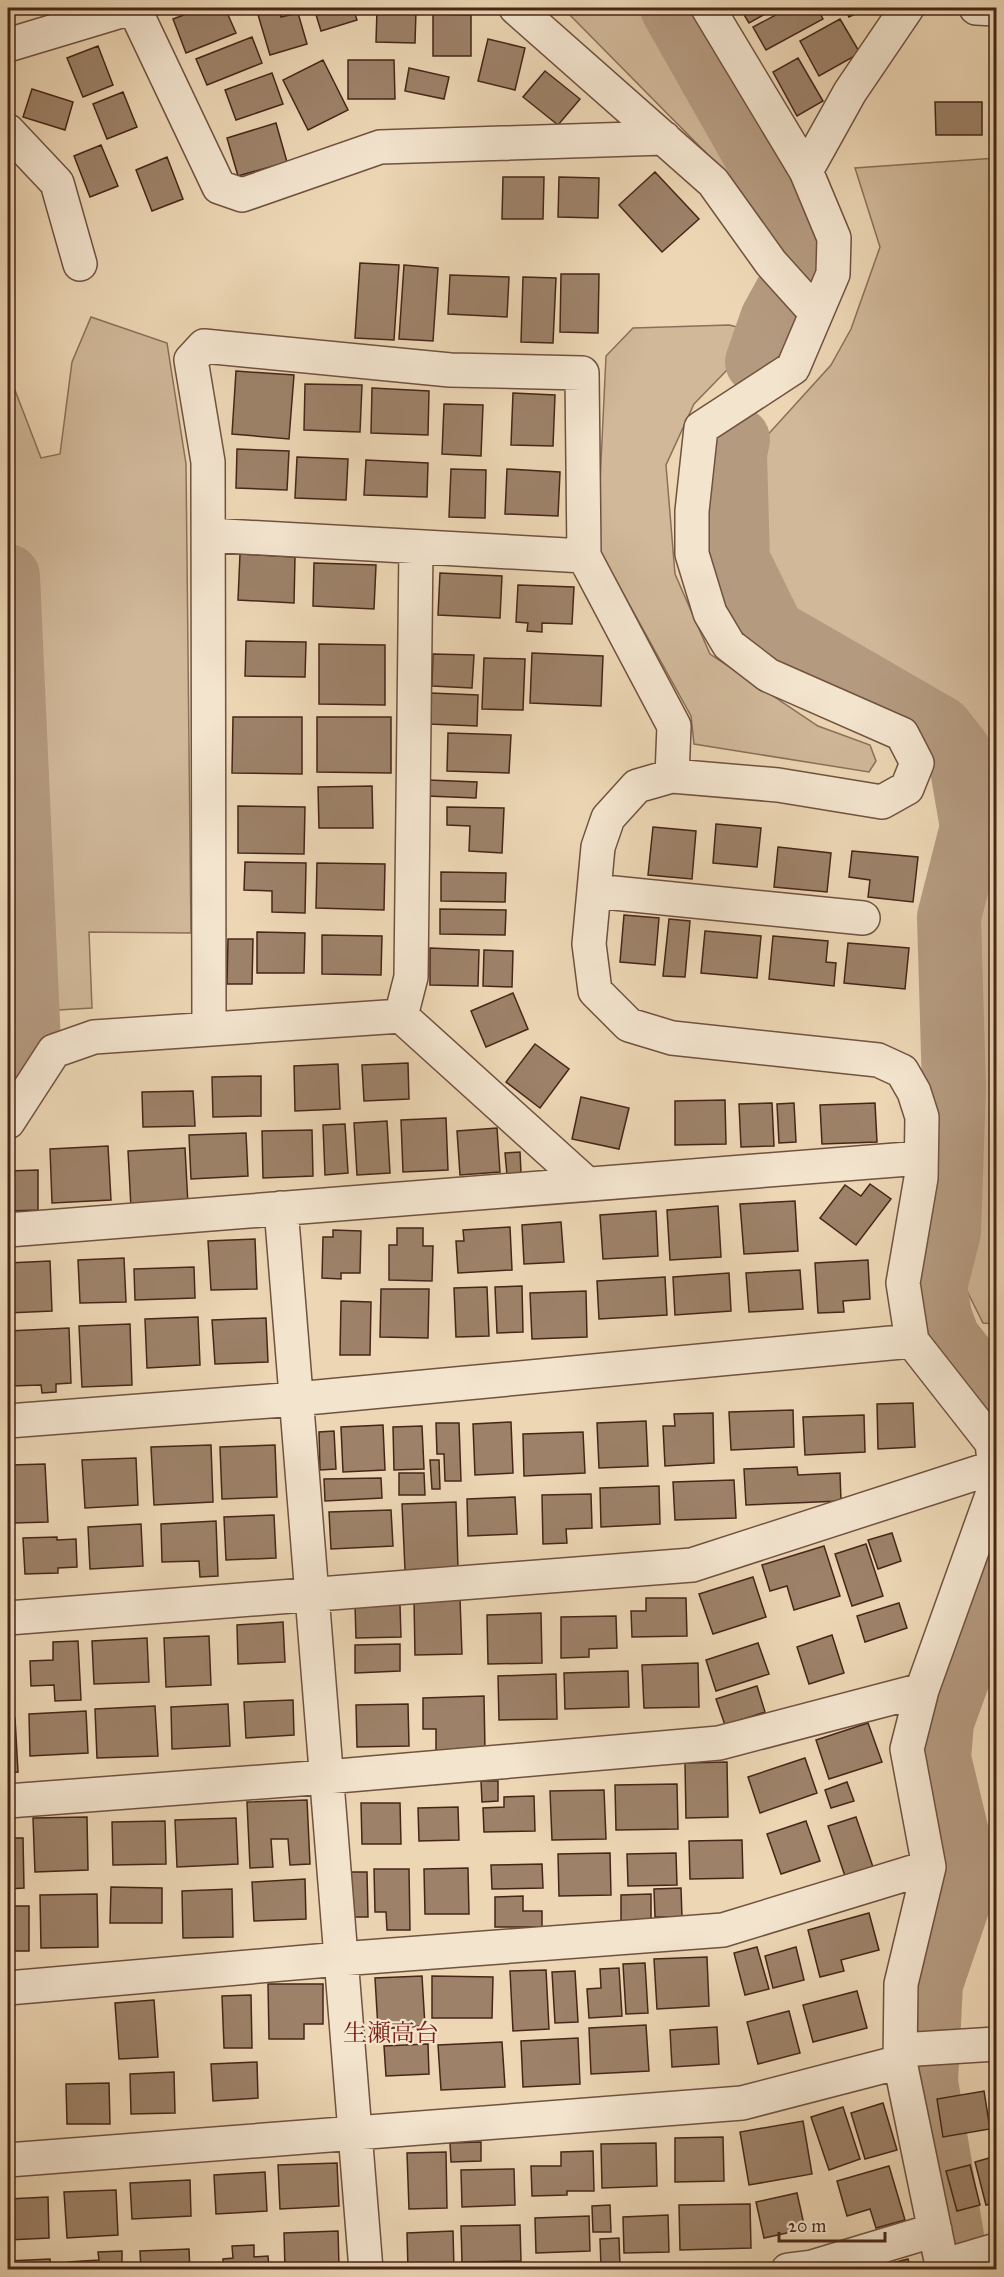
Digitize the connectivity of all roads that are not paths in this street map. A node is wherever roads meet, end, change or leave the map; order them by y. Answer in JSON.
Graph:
{"nodes":[{"id":1,"x":133,"y":8,"type":"edge"},
{"id":2,"x":516,"y":8,"type":"edge"},
{"id":3,"x":708,"y":8,"type":"edge"},
{"id":4,"x":907,"y":8,"type":"edge"},
{"id":5,"x":976,"y":8,"type":"edge"},
{"id":6,"x":996,"y":9,"type":"edge"},
{"id":7,"x":8,"y":45,"type":"edge"},
{"id":8,"x":8,"y":130,"type":"edge"},
{"id":9,"x":664,"y":138,"type":"junction"},
{"id":10,"x":806,"y":171,"type":"junction"},
{"id":11,"x":80,"y":264,"type":"dead end"},
{"id":12,"x":800,"y":295,"type":"junction"},
{"id":13,"x":208,"y":535,"type":"junction"},
{"id":14,"x":416,"y":547,"type":"junction"},
{"id":15,"x":584,"y":555,"type":"junction"},
{"id":16,"x":672,"y":776,"type":"junction"},
{"id":17,"x":594,"y":891,"type":"junction"},
{"id":18,"x":863,"y":918,"type":"dead end"},
{"id":19,"x":401,"y":1016,"type":"junction"},
{"id":20,"x":209,"y":1029,"type":"junction"},
{"id":21,"x":8,"y":1122,"type":"edge"},
{"id":22,"x":921,"y":1158,"type":"junction"},
{"id":23,"x":587,"y":1184,"type":"junction"},
{"id":24,"x":281,"y":1208,"type":"junction"},
{"id":25,"x":8,"y":1230,"type":"edge"},
{"id":26,"x":912,"y":1341,"type":"junction"},
{"id":27,"x":296,"y":1399,"type":"junction"},
{"id":28,"x":8,"y":1421,"type":"edge"},
{"id":29,"x":996,"y":1477,"type":"edge"},
{"id":30,"x":312,"y":1593,"type":"junction"},
{"id":31,"x":8,"y":1618,"type":"edge"},
{"id":32,"x":922,"y":1690,"type":"junction"},
{"id":33,"x":326,"y":1777,"type":"junction"},
{"id":34,"x":8,"y":1801,"type":"edge"},
{"id":35,"x":929,"y":1868,"type":"junction"},
{"id":36,"x":340,"y":1959,"type":"junction"},
{"id":37,"x":8,"y":1988,"type":"edge"},
{"id":38,"x":996,"y":2044,"type":"edge"},
{"id":39,"x":914,"y":2052,"type":"junction"},
{"id":40,"x":354,"y":2134,"type":"junction"},
{"id":41,"x":8,"y":2160,"type":"edge"},
{"id":42,"x":935,"y":2230,"type":"junction"},
{"id":43,"x":996,"y":2250,"type":"edge"},
{"id":44,"x":943,"y":2268,"type":"edge"},
{"id":45,"x":366,"y":2270,"type":"edge"},
{"id":46,"x":788,"y":2270,"type":"edge"}],
"edges":[{"from":1,"to":7,"type":"street"},
{"from":1,"to":9,"type":"street"},
{"from":2,"to":9,"type":"street"},
{"from":3,"to":10,"type":"street"},
{"from":4,"to":10,"type":"street"},
{"from":5,"to":6,"type":"street"},
{"from":8,"to":11,"type":"street"},
{"from":9,"to":12,"type":"street"},
{"from":10,"to":12,"type":"street"},
{"from":12,"to":16,"type":"street"},
{"from":13,"to":14,"type":"street"},
{"from":13,"to":15,"type":"street"},
{"from":13,"to":20,"type":"street"},
{"from":14,"to":15,"type":"street"},
{"from":14,"to":19,"type":"street"},
{"from":15,"to":16,"type":"street"},
{"from":16,"to":17,"type":"street"},
{"from":17,"to":18,"type":"street"},
{"from":17,"to":22,"type":"street"},
{"from":19,"to":20,"type":"street"},
{"from":19,"to":23,"type":"street"},
{"from":20,"to":21,"type":"street"},
{"from":22,"to":23,"type":"street"},
{"from":22,"to":26,"type":"street"},
{"from":23,"to":24,"type":"street"},
{"from":24,"to":25,"type":"street"},
{"from":24,"to":27,"type":"street"},
{"from":26,"to":27,"type":"street"},
{"from":26,"to":29,"type":"street"},
{"from":27,"to":28,"type":"street"},
{"from":27,"to":30,"type":"street"},
{"from":29,"to":30,"type":"street"},
{"from":29,"to":32,"type":"street"},
{"from":30,"to":31,"type":"street"},
{"from":30,"to":33,"type":"street"},
{"from":32,"to":33,"type":"street"},
{"from":32,"to":35,"type":"street"},
{"from":33,"to":34,"type":"street"},
{"from":33,"to":36,"type":"street"},
{"from":35,"to":36,"type":"street"},
{"from":35,"to":39,"type":"street"},
{"from":36,"to":37,"type":"street"},
{"from":36,"to":40,"type":"street"},
{"from":38,"to":39,"type":"street"},
{"from":39,"to":40,"type":"street"},
{"from":39,"to":42,"type":"street"},
{"from":40,"to":41,"type":"street"},
{"from":40,"to":45,"type":"street"},
{"from":42,"to":44,"type":"street"},
{"from":42,"to":46,"type":"street"},
{"from":43,"to":44,"type":"street"}]}
